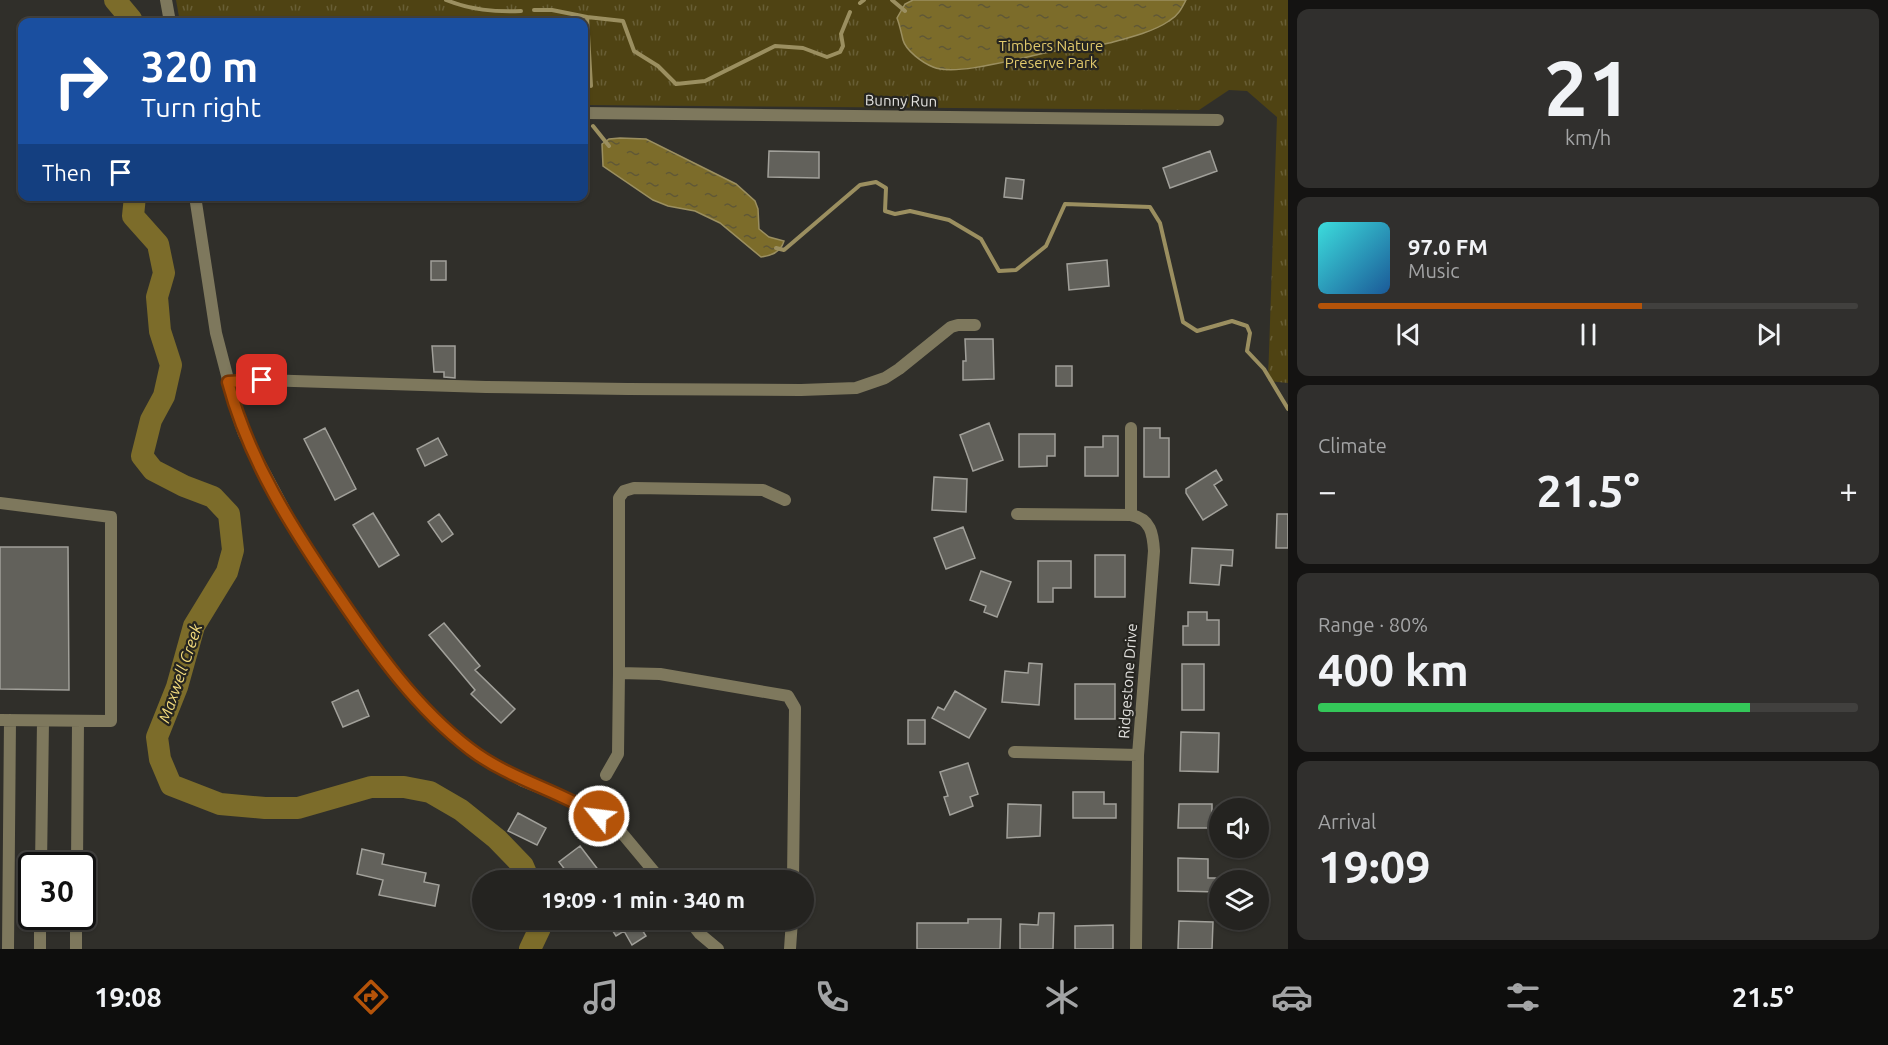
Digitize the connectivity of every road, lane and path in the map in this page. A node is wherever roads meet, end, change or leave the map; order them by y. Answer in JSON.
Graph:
{"nodes":[{"id":1,"x":166,"y":0,"type":"edge"},
{"id":2,"x":169,"y":18,"type":"edge"},
{"id":3,"x":588,"y":112,"type":"edge"},
{"id":4,"x":1218,"y":120,"type":"dead end"},
{"id":5,"x":196,"y":201,"type":"edge"},
{"id":6,"x":975,"y":325,"type":"dead end"},
{"id":7,"x":228,"y":382,"type":"junction"},
{"id":8,"x":1131,"y":428,"type":"dead end"},
{"id":9,"x":785,"y":500,"type":"dead end"},
{"id":10,"x":0,"y":503,"type":"edge"},
{"id":11,"x":1017,"y":514,"type":"dead end"},
{"id":12,"x":1131,"y":515,"type":"junction"},
{"id":13,"x":619,"y":673,"type":"junction"},
{"id":14,"x":5,"y":720,"type":"edge"},
{"id":15,"x":43,"y":721,"type":"junction"},
{"id":16,"x":78,"y":721,"type":"junction"},
{"id":17,"x":1014,"y":752,"type":"dead end"},
{"id":18,"x":1138,"y":755,"type":"junction"},
{"id":19,"x":606,"y":775,"type":"dead end"},
{"id":20,"x":41,"y":852,"type":"edge"},
{"id":21,"x":77,"y":852,"type":"edge"},
{"id":22,"x":653,"y":870,"type":"edge"},
{"id":23,"x":794,"y":870,"type":"edge"},
{"id":24,"x":40,"y":930,"type":"edge"},
{"id":25,"x":76,"y":930,"type":"edge"},
{"id":26,"x":697,"y":930,"type":"edge"},
{"id":27,"x":791,"y":930,"type":"edge"},
{"id":28,"x":8,"y":949,"type":"edge"},
{"id":29,"x":40,"y":949,"type":"edge"},
{"id":30,"x":76,"y":949,"type":"edge"},
{"id":31,"x":718,"y":949,"type":"edge"},
{"id":32,"x":790,"y":949,"type":"edge"},
{"id":33,"x":1136,"y":949,"type":"edge"}],
"edges":[{"from":1,"to":2,"type":"street"},
{"from":3,"to":4,"type":"street","name":"Bunny Run"},
{"from":5,"to":7,"type":"street"},
{"from":6,"to":7,"type":"street"},
{"from":7,"to":22,"type":"street"},
{"from":8,"to":12,"type":"street"},
{"from":9,"to":13,"type":"street"},
{"from":10,"to":16,"type":"street"},
{"from":11,"to":12,"type":"street"},
{"from":12,"to":18,"type":"street","name":"Ridgestone Drive"},
{"from":13,"to":19,"type":"street"},
{"from":13,"to":23,"type":"street"},
{"from":14,"to":15,"type":"street"},
{"from":14,"to":28,"type":"street"},
{"from":15,"to":16,"type":"street"},
{"from":15,"to":20,"type":"street"},
{"from":16,"to":21,"type":"street"},
{"from":17,"to":18,"type":"street"},
{"from":18,"to":33,"type":"street","name":"Ridgestone Drive"},
{"from":24,"to":29,"type":"street"},
{"from":25,"to":30,"type":"street"},
{"from":26,"to":31,"type":"street"},
{"from":27,"to":32,"type":"street"}]}
